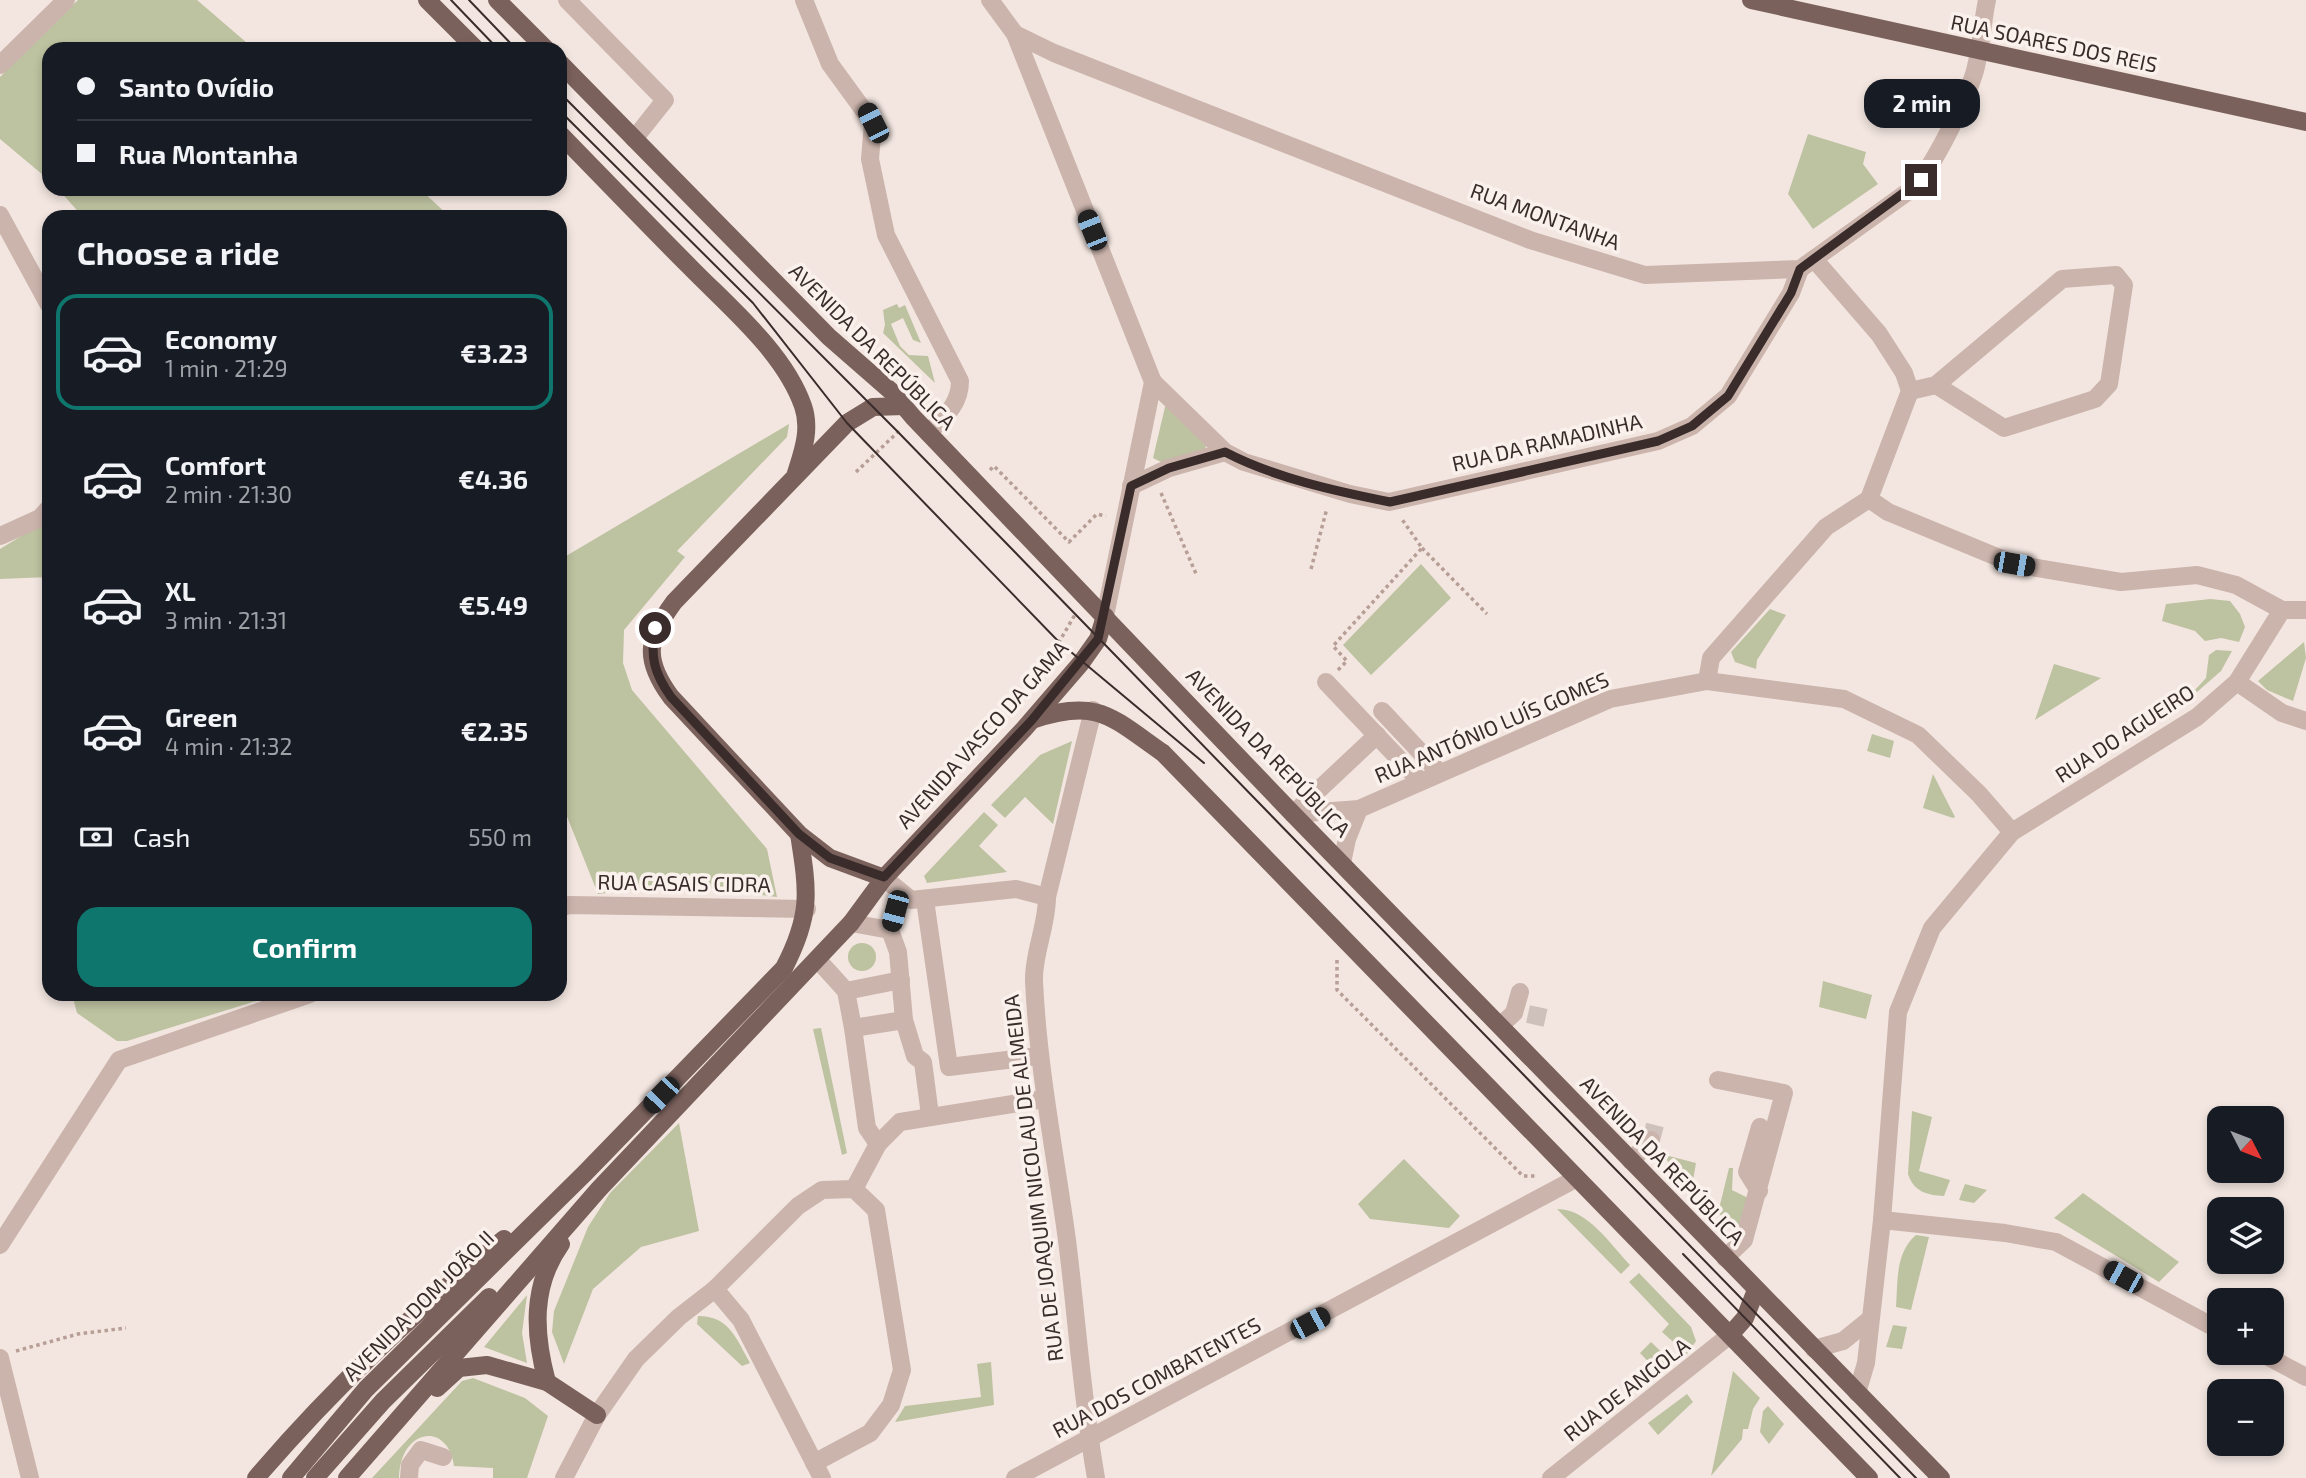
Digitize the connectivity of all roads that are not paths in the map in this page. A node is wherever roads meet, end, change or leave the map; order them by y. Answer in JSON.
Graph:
{"nodes":[{"id":1,"x":66,"y":0,"type":"edge"},
{"id":2,"x":426,"y":0,"type":"edge"},
{"id":3,"x":498,"y":0,"type":"edge"},
{"id":4,"x":567,"y":0,"type":"edge"},
{"id":5,"x":804,"y":0,"type":"edge"},
{"id":6,"x":990,"y":0,"type":"edge"},
{"id":7,"x":1752,"y":0,"type":"edge"},
{"id":8,"x":1987,"y":0,"type":"edge"},
{"id":9,"x":1015,"y":34,"type":"junction"},
{"id":10,"x":469,"y":42,"type":"edge"},
{"id":11,"x":539,"y":42,"type":"edge"},
{"id":12,"x":1978,"y":51,"type":"junction"},
{"id":13,"x":0,"y":65,"type":"edge"},
{"id":14,"x":567,"y":70,"type":"edge"},
{"id":15,"x":2306,"y":122,"type":"edge"},
{"id":16,"x":634,"y":139,"type":"junction"},
{"id":17,"x":567,"y":141,"type":"edge"},
{"id":18,"x":0,"y":215,"type":"edge"},
{"id":19,"x":1807,"y":264,"type":"junction"},
{"id":20,"x":42,"y":292,"type":"edge"},
{"id":21,"x":1153,"y":382,"type":"junction"},
{"id":22,"x":1936,"y":385,"type":"junction"},
{"id":23,"x":1910,"y":391,"type":"junction"},
{"id":24,"x":904,"y":406,"type":"junction"},
{"id":25,"x":928,"y":433,"type":"junction"},
{"id":26,"x":1225,"y":452,"type":"junction"},
{"id":27,"x":795,"y":477,"type":"junction"},
{"id":28,"x":1131,"y":486,"type":"junction"},
{"id":29,"x":1869,"y":499,"type":"junction"},
{"id":30,"x":42,"y":516,"type":"edge"},
{"id":31,"x":0,"y":536,"type":"edge"},
{"id":32,"x":2282,"y":610,"type":"junction"},
{"id":33,"x":2306,"y":610,"type":"edge"},
{"id":34,"x":1105,"y":615,"type":"junction"},
{"id":35,"x":1707,"y":681,"type":"junction"},
{"id":36,"x":1326,"y":682,"type":"road end"},
{"id":37,"x":2237,"y":682,"type":"junction"},
{"id":38,"x":1093,"y":710,"type":"junction"},
{"id":39,"x":1382,"y":711,"type":"dead end"},
{"id":40,"x":1032,"y":720,"type":"junction"},
{"id":41,"x":2306,"y":721,"type":"edge"},
{"id":42,"x":1377,"y":735,"type":"junction"},
{"id":43,"x":1438,"y":772,"type":"junction"},
{"id":44,"x":1420,"y":781,"type":"junction"},
{"id":45,"x":1359,"y":809,"type":"junction"},
{"id":46,"x":1293,"y":814,"type":"junction"},
{"id":47,"x":2012,"y":832,"type":"junction"},
{"id":48,"x":799,"y":834,"type":"junction"},
{"id":49,"x":1342,"y":863,"type":"junction"},
{"id":50,"x":884,"y":877,"type":"junction"},
{"id":51,"x":900,"y":892,"type":"junction"},
{"id":52,"x":1047,"y":897,"type":"junction"},
{"id":53,"x":925,"y":900,"type":"junction"},
{"id":54,"x":567,"y":906,"type":"edge"},
{"id":55,"x":807,"y":909,"type":"junction"},
{"id":56,"x":851,"y":923,"type":"junction"},
{"id":57,"x":890,"y":930,"type":"junction"},
{"id":58,"x":817,"y":959,"type":"junction"},
{"id":59,"x":901,"y":980,"type":"junction"},
{"id":60,"x":846,"y":991,"type":"junction"},
{"id":61,"x":1520,"y":992,"type":"dead end"},
{"id":62,"x":290,"y":1001,"type":"edge"},
{"id":63,"x":904,"y":1020,"type":"junction"},
{"id":64,"x":1500,"y":1026,"type":"junction"},
{"id":65,"x":853,"y":1028,"type":"junction"},
{"id":66,"x":1039,"y":1056,"type":"junction"},
{"id":67,"x":1717,"y":1080,"type":"dead end"},
{"id":68,"x":1044,"y":1099,"type":"junction"},
{"id":69,"x":930,"y":1115,"type":"junction"},
{"id":70,"x":1760,"y":1127,"type":"dead end"},
{"id":71,"x":1651,"y":1140,"type":"tunnel mouth"},
{"id":72,"x":878,"y":1144,"type":"junction"},
{"id":73,"x":1631,"y":1161,"type":"junction"},
{"id":74,"x":585,"y":1173,"type":"junction"},
{"id":75,"x":1577,"y":1178,"type":"junction"},
{"id":76,"x":599,"y":1189,"type":"junction"},
{"id":77,"x":854,"y":1189,"type":"junction"},
{"id":78,"x":1759,"y":1191,"type":"junction"},
{"id":79,"x":1882,"y":1220,"type":"junction"},
{"id":80,"x":0,"y":1245,"type":"edge"},
{"id":81,"x":1725,"y":1258,"type":"junction"},
{"id":82,"x":715,"y":1289,"type":"junction"},
{"id":83,"x":1756,"y":1290,"type":"junction"},
{"id":84,"x":1870,"y":1320,"type":"junction"},
{"id":85,"x":2207,"y":1324,"type":"edge"},
{"id":86,"x":1730,"y":1335,"type":"junction"},
{"id":87,"x":1814,"y":1349,"type":"junction"},
{"id":88,"x":6,"y":1355,"type":"edge"},
{"id":89,"x":2284,"y":1365,"type":"edge"},
{"id":90,"x":2306,"y":1377,"type":"edge"},
{"id":91,"x":547,"y":1382,"type":"junction"},
{"id":92,"x":1857,"y":1393,"type":"junction"},
{"id":93,"x":597,"y":1415,"type":"junction"},
{"id":94,"x":382,"y":1437,"type":"junction"},
{"id":95,"x":1089,"y":1440,"type":"junction"},
{"id":96,"x":443,"y":1457,"type":"dead end"},
{"id":97,"x":818,"y":1470,"type":"edge"},
{"id":98,"x":30,"y":1478,"type":"edge"},
{"id":99,"x":256,"y":1478,"type":"edge"},
{"id":100,"x":291,"y":1478,"type":"edge"},
{"id":101,"x":315,"y":1478,"type":"edge"},
{"id":102,"x":347,"y":1478,"type":"edge"},
{"id":103,"x":409,"y":1478,"type":"edge"},
{"id":104,"x":564,"y":1478,"type":"edge"},
{"id":105,"x":1015,"y":1478,"type":"edge"},
{"id":106,"x":1096,"y":1478,"type":"edge"},
{"id":107,"x":1551,"y":1478,"type":"edge"},
{"id":108,"x":1869,"y":1478,"type":"edge"},
{"id":109,"x":1941,"y":1478,"type":"edge"}],
"edges":[{"from":1,"to":13,"type":"street"},
{"from":2,"to":10,"type":"main road"},
{"from":3,"to":11,"type":"main road"},
{"from":4,"to":16,"type":"street"},
{"from":5,"to":25,"type":"street"},
{"from":6,"to":9,"type":"street"},
{"from":7,"to":12,"type":"main road","name":"RUA SOARES DOS REIS"},
{"from":8,"to":12,"type":"street"},
{"from":9,"to":19,"type":"street","name":"RUA MONTANHA"},
{"from":9,"to":21,"type":"street"},
{"from":12,"to":15,"type":"main road","name":"RUA SOARES DOS REIS"},
{"from":12,"to":19,"type":"street"},
{"from":14,"to":16,"type":"main road","name":"AVENIDA DA REPÚBLICA"},
{"from":16,"to":24,"type":"main road","name":"AVENIDA DA REPÚBLICA"},
{"from":17,"to":27,"type":"main road"},
{"from":18,"to":20,"type":"street"},
{"from":19,"to":23,"type":"street"},
{"from":19,"to":26,"type":"street","name":"RUA DA RAMADINHA"},
{"from":21,"to":26,"type":"street"},
{"from":21,"to":28,"type":"street"},
{"from":22,"to":22,"type":"street"},
{"from":22,"to":23,"type":"street"},
{"from":23,"to":29,"type":"street"},
{"from":24,"to":25,"type":"main road","name":"AVENIDA DA REPÚBLICA"},
{"from":24,"to":27,"type":"main road"},
{"from":25,"to":34,"type":"main road","name":"AVENIDA DA REPÚBLICA"},
{"from":26,"to":28,"type":"street"},
{"from":27,"to":48,"type":"main road"},
{"from":28,"to":34,"type":"street"},
{"from":29,"to":32,"type":"street"},
{"from":29,"to":35,"type":"street"},
{"from":30,"to":31,"type":"street"},
{"from":32,"to":33,"type":"street"},
{"from":32,"to":37,"type":"street","name":"RUA DO AGUEIRO"},
{"from":34,"to":40,"type":"main road","name":"AVENIDA VASCO DA GAMA"},
{"from":34,"to":46,"type":"main road","name":"AVENIDA DA REPÚBLICA"},
{"from":35,"to":43,"type":"street","name":"RUA ANTÓNIO LUÍS GOMES"},
{"from":35,"to":47,"type":"street","name":"RUA ANTÓNIO LUÍS GOMES"},
{"from":36,"to":42,"type":"street"},
{"from":37,"to":41,"type":"street"},
{"from":37,"to":47,"type":"street","name":"RUA DO AGUEIRO"},
{"from":38,"to":40,"type":"main road"},
{"from":38,"to":52,"type":"street","name":"RUA DE JOAQUIM NICOLAU DE ALMEIDA"},
{"from":38,"to":75,"type":"main road"},
{"from":39,"to":43,"type":"street"},
{"from":40,"to":50,"type":"main road","name":"AVENIDA VASCO DA GAMA"},
{"from":42,"to":44,"type":"street"},
{"from":42,"to":46,"type":"street"},
{"from":43,"to":44,"type":"street","name":"RUA ANTÓNIO LUÍS GOMES"},
{"from":44,"to":45,"type":"street","name":"RUA ANTÓNIO LUÍS GOMES"},
{"from":45,"to":46,"type":"street","name":"RUA ANTÓNIO LUÍS GOMES"},
{"from":45,"to":49,"type":"street","name":"RUA ANTÓNIO LUÍS GOMES"},
{"from":46,"to":49,"type":"main road","name":"AVENIDA DA REPÚBLICA"},
{"from":47,"to":79,"type":"street","name":"RUA DO AGUEIRO"},
{"from":48,"to":50,"type":"main road"},
{"from":48,"to":55,"type":"main road"},
{"from":49,"to":64,"type":"main road","name":"AVENIDA DA REPÚBLICA"},
{"from":50,"to":51,"type":"street"},
{"from":50,"to":56,"type":"main road","name":"AVENIDA VASCO DA GAMA"},
{"from":51,"to":53,"type":"street"},
{"from":51,"to":57,"type":"street"},
{"from":52,"to":53,"type":"street"},
{"from":52,"to":66,"type":"street","name":"RUA DE JOAQUIM NICOLAU DE ALMEIDA"},
{"from":53,"to":66,"type":"street"},
{"from":54,"to":55,"type":"street","name":"RUA CASAIS CIDRA"},
{"from":55,"to":74,"type":"main road"},
{"from":56,"to":57,"type":"street"},
{"from":56,"to":58,"type":"main road","name":"AVENIDA VASCO DA GAMA"},
{"from":57,"to":59,"type":"street"},
{"from":58,"to":60,"type":"street"},
{"from":58,"to":76,"type":"main road","name":"AVENIDA VASCO DA GAMA"},
{"from":59,"to":60,"type":"street"},
{"from":59,"to":63,"type":"street"},
{"from":60,"to":65,"type":"street"},
{"from":61,"to":64,"type":"street"},
{"from":62,"to":80,"type":"street"},
{"from":63,"to":65,"type":"street"},
{"from":63,"to":69,"type":"street"},
{"from":64,"to":73,"type":"main road","name":"AVENIDA DA REPÚBLICA"},
{"from":65,"to":72,"type":"street"},
{"from":66,"to":68,"type":"street","name":"RUA DE JOAQUIM NICOLAU DE ALMEIDA"},
{"from":67,"to":78,"type":"street"},
{"from":68,"to":69,"type":"street"},
{"from":68,"to":95,"type":"street","name":"RUA DE JOAQUIM NICOLAU DE ALMEIDA"},
{"from":69,"to":72,"type":"street"},
{"from":70,"to":78,"type":"street"},
{"from":71,"to":73,"type":"street"},
{"from":72,"to":77,"type":"street"},
{"from":73,"to":81,"type":"main road","name":"AVENIDA DA REPÚBLICA"},
{"from":74,"to":99,"type":"main road"},
{"from":74,"to":100,"type":"main road","name":"AVENIDA DOM JOÃO II"},
{"from":75,"to":86,"type":"main road"},
{"from":75,"to":95,"type":"street","name":"RUA DOS COMBATENTES"},
{"from":76,"to":91,"type":"main road"},
{"from":76,"to":94,"type":"main road"},
{"from":76,"to":101,"type":"main road","name":"AVENIDA DOM JOÃO II"},
{"from":77,"to":82,"type":"street"},
{"from":77,"to":97,"type":"street"},
{"from":78,"to":81,"type":"street"},
{"from":79,"to":84,"type":"street","name":"RUA DO AGUEIRO"},
{"from":79,"to":85,"type":"street"},
{"from":81,"to":83,"type":"main road","name":"AVENIDA DA REPÚBLICA"},
{"from":82,"to":93,"type":"street"},
{"from":82,"to":97,"type":"street"},
{"from":83,"to":86,"type":"main road"},
{"from":83,"to":87,"type":"main road","name":"AVENIDA DA REPÚBLICA"},
{"from":84,"to":87,"type":"street"},
{"from":84,"to":92,"type":"street","name":"RUA DO AGUEIRO"},
{"from":86,"to":107,"type":"street","name":"RUA DE ANGOLA"},
{"from":86,"to":108,"type":"main road"},
{"from":87,"to":92,"type":"main road","name":"AVENIDA DA REPÚBLICA"},
{"from":88,"to":98,"type":"street"},
{"from":89,"to":90,"type":"street"},
{"from":91,"to":93,"type":"main road"},
{"from":91,"to":94,"type":"main road"},
{"from":92,"to":109,"type":"main road","name":"AVENIDA DA REPÚBLICA"},
{"from":93,"to":104,"type":"street"},
{"from":94,"to":102,"type":"main road"},
{"from":95,"to":105,"type":"street","name":"RUA DOS COMBATENTES"},
{"from":95,"to":106,"type":"street","name":"RUA DE JOAQUIM NICOLAU DE ALMEIDA"},
{"from":96,"to":103,"type":"street"}]}
